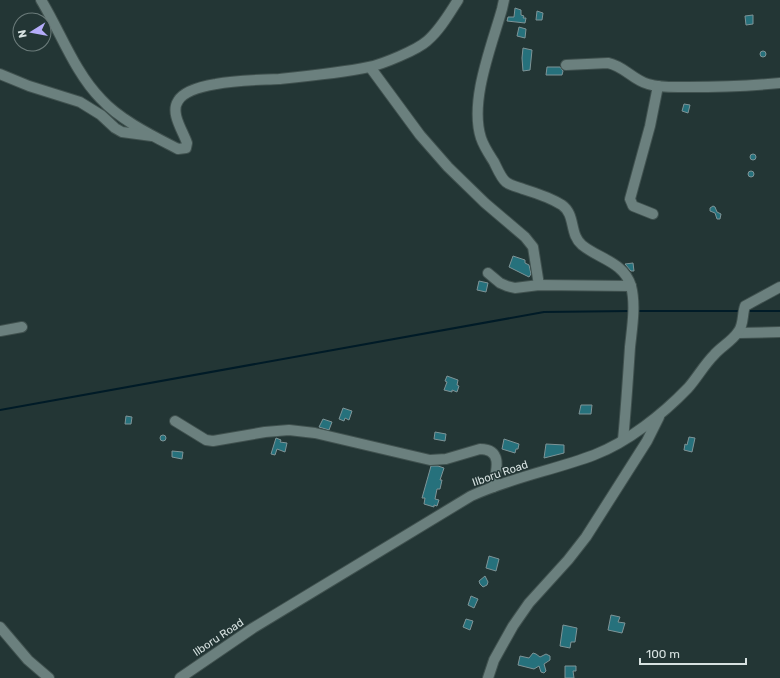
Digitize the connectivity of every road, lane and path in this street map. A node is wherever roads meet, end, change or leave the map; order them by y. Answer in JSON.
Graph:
{"nodes":[{"id":1,"x":41,"y":0,"type":"edge"},
{"id":2,"x":458,"y":0,"type":"edge"},
{"id":3,"x":504,"y":0,"type":"edge"},
{"id":4,"x":566,"y":65,"type":"dead end"},
{"id":5,"x":370,"y":67,"type":"junction"},
{"id":6,"x":0,"y":74,"type":"edge"},
{"id":7,"x":780,"y":83,"type":"edge"},
{"id":8,"x":658,"y":86,"type":"junction"},
{"id":9,"x":154,"y":136,"type":"junction"},
{"id":10,"x":652,"y":214,"type":"dead end"},
{"id":11,"x":488,"y":273,"type":"dead end"},
{"id":12,"x":539,"y":285,"type":"junction"},
{"id":13,"x":631,"y":286,"type":"junction"},
{"id":14,"x":780,"y":286,"type":"edge"},
{"id":15,"x":22,"y":327,"type":"dead end"},
{"id":16,"x":0,"y":331,"type":"edge"},
{"id":17,"x":780,"y":332,"type":"edge"},
{"id":18,"x":738,"y":333,"type":"junction"},
{"id":19,"x":662,"y":412,"type":"junction"},
{"id":20,"x":175,"y":422,"type":"dead end"},
{"id":21,"x":624,"y":440,"type":"junction"},
{"id":22,"x":492,"y":487,"type":"junction"},
{"id":23,"x":0,"y":627,"type":"edge"},
{"id":24,"x":49,"y":678,"type":"edge"},
{"id":25,"x":180,"y":678,"type":"edge"},
{"id":26,"x":488,"y":678,"type":"edge"}],
"edges":[{"from":1,"to":9,"type":"street"},
{"from":2,"to":5,"type":"street"},
{"from":3,"to":13,"type":"street"},
{"from":4,"to":8,"type":"street"},
{"from":5,"to":9,"type":"street"},
{"from":5,"to":12,"type":"street"},
{"from":6,"to":9,"type":"street"},
{"from":7,"to":8,"type":"street"},
{"from":8,"to":10,"type":"street"},
{"from":11,"to":12,"type":"street"},
{"from":12,"to":13,"type":"street"},
{"from":13,"to":21,"type":"street"},
{"from":14,"to":18,"type":"street","name":"Ilboru Road"},
{"from":15,"to":16,"type":"street"},
{"from":17,"to":18,"type":"street"},
{"from":18,"to":19,"type":"street","name":"Ilboru Road"},
{"from":19,"to":21,"type":"street","name":"Ilboru Road"},
{"from":19,"to":26,"type":"street"},
{"from":20,"to":22,"type":"street"},
{"from":21,"to":22,"type":"street","name":"Ilboru Road"},
{"from":22,"to":25,"type":"street","name":"Ilboru Road"},
{"from":23,"to":24,"type":"street"}]}
